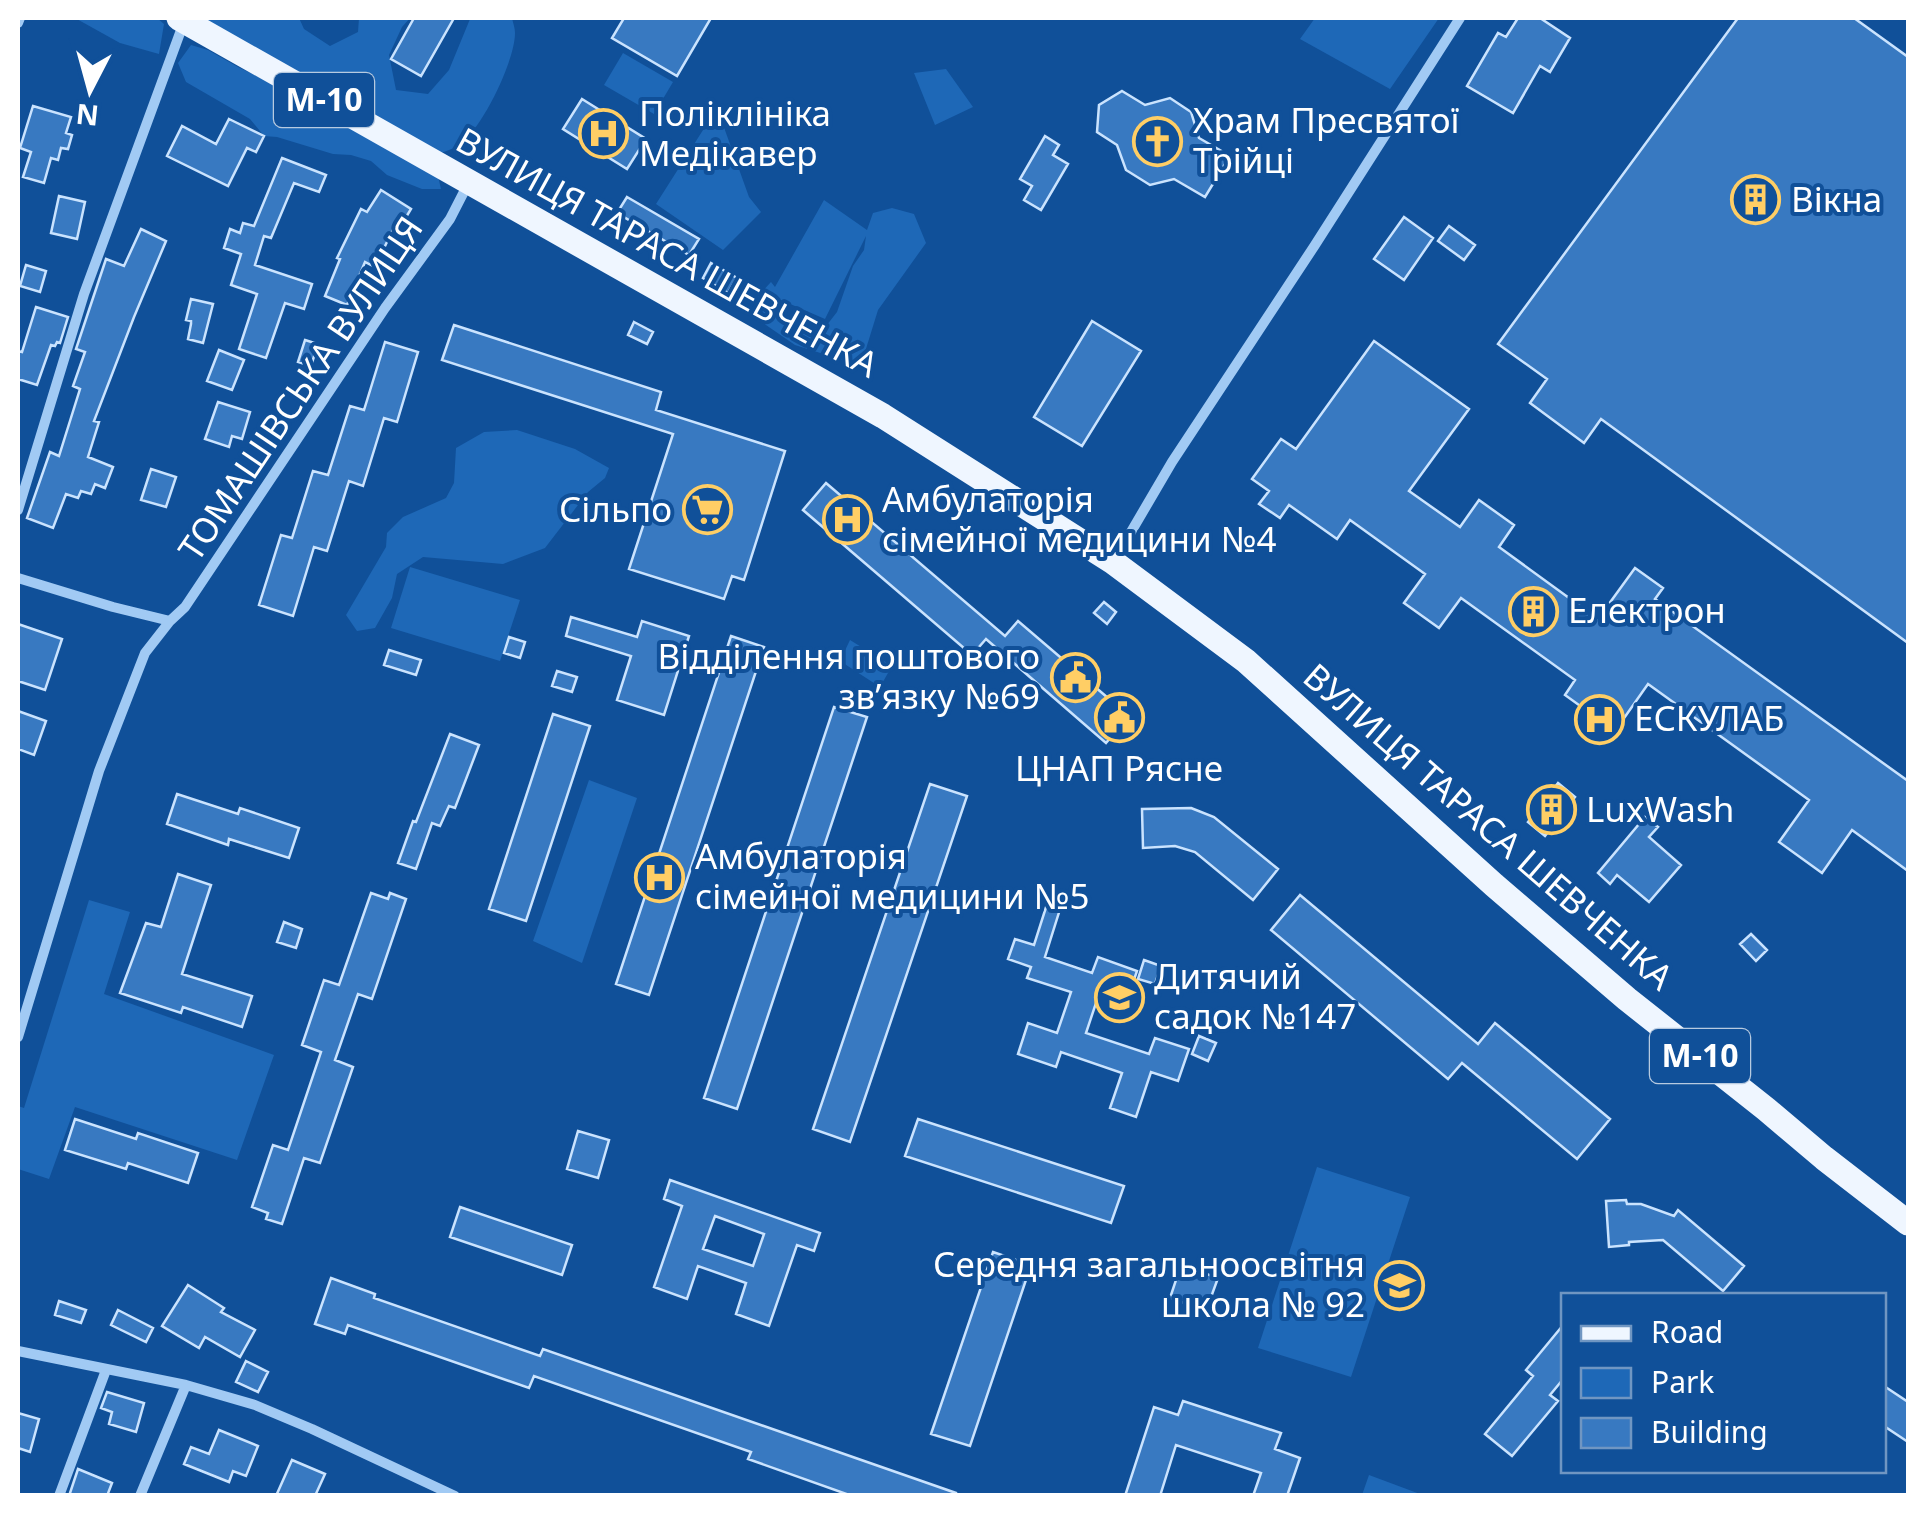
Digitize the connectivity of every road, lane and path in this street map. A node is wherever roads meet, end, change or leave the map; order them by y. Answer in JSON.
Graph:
{"nodes":[{"id":1,"x":1460,"y":18,"type":"edge"},
{"id":2,"x":181,"y":19,"type":"edge"},
{"id":3,"x":469,"y":182,"type":"junction"},
{"id":4,"x":18,"y":510,"type":"edge"},
{"id":5,"x":1113,"y":562,"type":"junction"},
{"id":6,"x":18,"y":578,"type":"edge"},
{"id":7,"x":170,"y":621,"type":"junction"},
{"id":8,"x":18,"y":1037,"type":"edge"},
{"id":9,"x":1908,"y":1223,"type":"edge"},
{"id":10,"x":18,"y":1350,"type":"edge"},
{"id":11,"x":106,"y":1370,"type":"junction"},
{"id":12,"x":186,"y":1385,"type":"junction"},
{"id":13,"x":59,"y":1496,"type":"edge"},
{"id":14,"x":140,"y":1496,"type":"edge"},
{"id":15,"x":455,"y":1496,"type":"edge"}],
"edges":[{"from":1,"to":5,"type":"street"},
{"from":2,"to":3,"type":"main road","name":"ВУЛИЦЯ ТАРАСА ШЕВЧЕНКА","number":"М-10"},
{"from":2,"to":4,"type":"street"},
{"from":3,"to":5,"type":"main road","name":"ВУЛИЦЯ ТАРАСА ШЕВЧЕНКА","number":"М-10"},
{"from":3,"to":7,"type":"street","name":"ТОМАШІВСЬКА ВУЛИЦЯ"},
{"from":5,"to":9,"type":"main road","name":"ВУЛИЦЯ ТАРАСА ШЕВЧЕНКА","number":"М-10"},
{"from":6,"to":7,"type":"street"},
{"from":7,"to":8,"type":"street","name":"ТОМАШІВСЬКА ВУЛИЦЯ"},
{"from":10,"to":11,"type":"street"},
{"from":11,"to":12,"type":"street"},
{"from":11,"to":13,"type":"street"},
{"from":12,"to":14,"type":"street"},
{"from":12,"to":15,"type":"street"}]}
